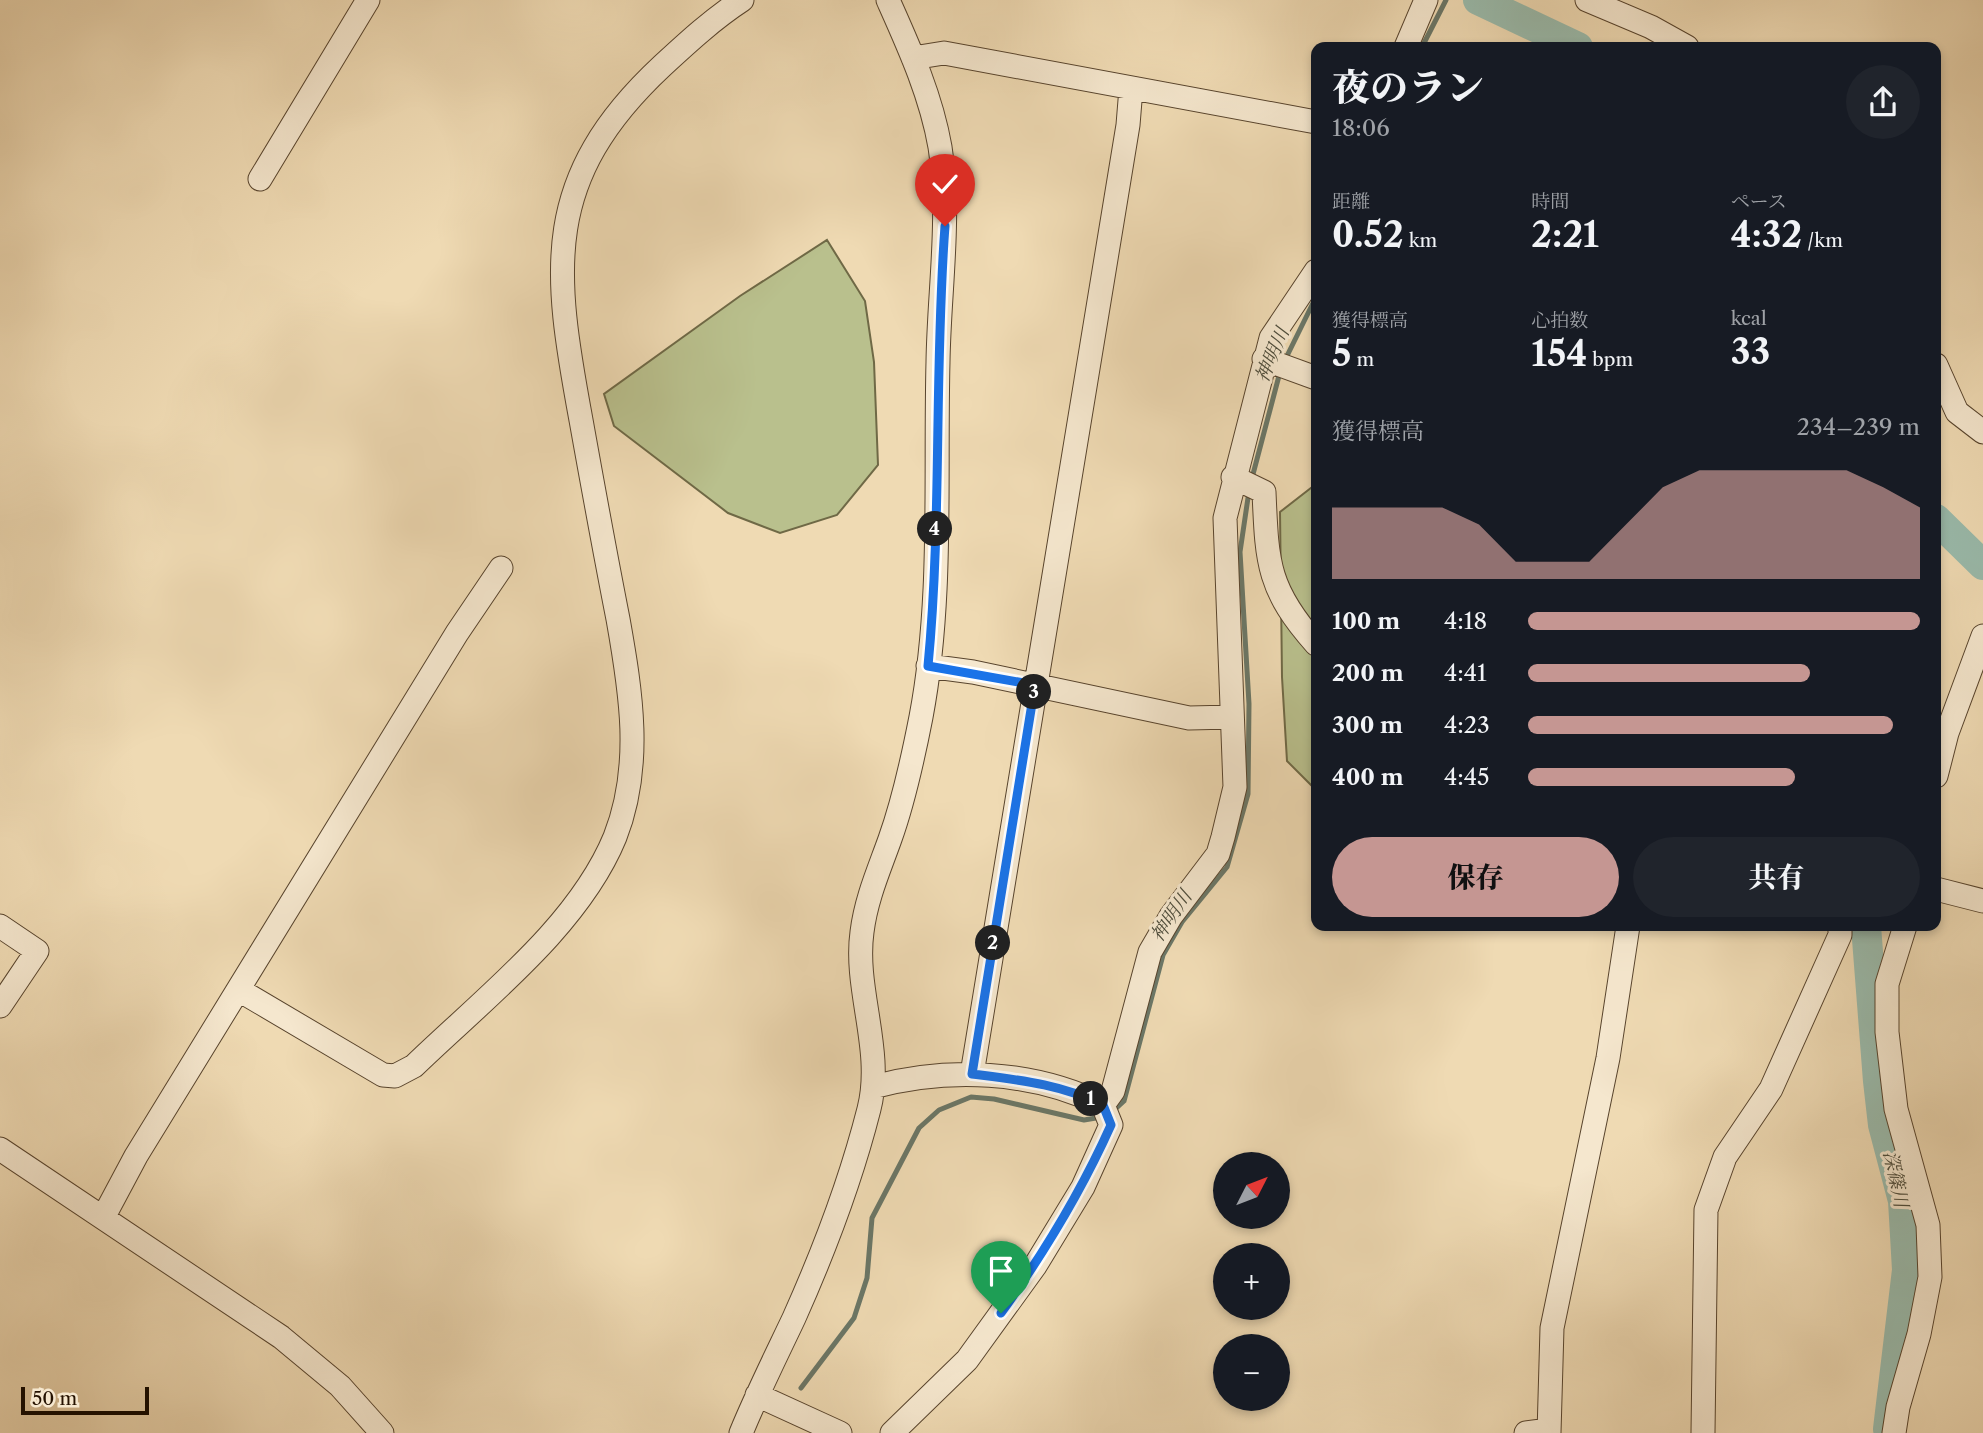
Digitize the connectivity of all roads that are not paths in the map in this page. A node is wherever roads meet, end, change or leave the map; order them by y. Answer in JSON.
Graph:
{"nodes":[{"id":1,"x":368,"y":0,"type":"edge"},
{"id":2,"x":742,"y":0,"type":"edge"},
{"id":3,"x":888,"y":0,"type":"edge"},
{"id":4,"x":1426,"y":0,"type":"edge"},
{"id":5,"x":1587,"y":0,"type":"edge"},
{"id":6,"x":1408,"y":42,"type":"edge"},
{"id":7,"x":1678,"y":42,"type":"edge"},
{"id":8,"x":913,"y":58,"type":"junction"},
{"id":9,"x":1131,"y":88,"type":"junction"},
{"id":10,"x":1311,"y":121,"type":"edge"},
{"id":11,"x":260,"y":179,"type":"dead end"},
{"id":12,"x":1311,"y":278,"type":"edge"},
{"id":13,"x":1275,"y":363,"type":"junction"},
{"id":14,"x":1311,"y":376,"type":"edge"},
{"id":15,"x":1941,"y":377,"type":"edge"},
{"id":16,"x":1983,"y":432,"type":"edge"},
{"id":17,"x":1242,"y":481,"type":"junction"},
{"id":18,"x":501,"y":568,"type":"dead end"},
{"id":19,"x":1983,"y":636,"type":"edge"},
{"id":20,"x":1311,"y":639,"type":"edge"},
{"id":21,"x":928,"y":666,"type":"junction"},
{"id":22,"x":1035,"y":685,"type":"junction"},
{"id":23,"x":1232,"y":717,"type":"junction"},
{"id":24,"x":1941,"y":756,"type":"edge"},
{"id":25,"x":1941,"y":891,"type":"edge"},
{"id":26,"x":1983,"y":901,"type":"edge"},
{"id":27,"x":0,"y":926,"type":"edge"},
{"id":28,"x":1627,"y":931,"type":"edge"},
{"id":29,"x":1840,"y":931,"type":"edge"},
{"id":30,"x":1903,"y":931,"type":"edge"},
{"id":31,"x":239,"y":990,"type":"junction"},
{"id":32,"x":0,"y":1006,"type":"edge"},
{"id":33,"x":972,"y":1074,"type":"junction"},
{"id":34,"x":873,"y":1087,"type":"junction"},
{"id":35,"x":1107,"y":1115,"type":"junction"},
{"id":36,"x":0,"y":1149,"type":"edge"},
{"id":37,"x":104,"y":1216,"type":"junction"},
{"id":38,"x":757,"y":1395,"type":"junction"},
{"id":39,"x":1549,"y":1431,"type":"edge"},
{"id":40,"x":382,"y":1433,"type":"edge"},
{"id":41,"x":741,"y":1433,"type":"edge"},
{"id":42,"x":840,"y":1433,"type":"edge"},
{"id":43,"x":892,"y":1433,"type":"edge"},
{"id":44,"x":1525,"y":1433,"type":"edge"},
{"id":45,"x":1703,"y":1433,"type":"edge"},
{"id":46,"x":1895,"y":1433,"type":"edge"}],
"edges":[{"from":1,"to":11,"type":"street"},
{"from":2,"to":31,"type":"street"},
{"from":3,"to":8,"type":"street"},
{"from":4,"to":6,"type":"street"},
{"from":5,"to":7,"type":"street"},
{"from":8,"to":9,"type":"street"},
{"from":8,"to":21,"type":"street"},
{"from":9,"to":10,"type":"street"},
{"from":9,"to":22,"type":"street"},
{"from":12,"to":13,"type":"street"},
{"from":13,"to":14,"type":"street"},
{"from":13,"to":17,"type":"street"},
{"from":15,"to":16,"type":"street"},
{"from":17,"to":20,"type":"street"},
{"from":17,"to":23,"type":"street"},
{"from":18,"to":31,"type":"street"},
{"from":19,"to":24,"type":"street"},
{"from":21,"to":22,"type":"street"},
{"from":21,"to":34,"type":"street"},
{"from":22,"to":23,"type":"street"},
{"from":22,"to":33,"type":"street"},
{"from":23,"to":35,"type":"street"},
{"from":25,"to":26,"type":"street"},
{"from":27,"to":32,"type":"street"},
{"from":28,"to":39,"type":"street"},
{"from":29,"to":45,"type":"street"},
{"from":30,"to":46,"type":"street"},
{"from":31,"to":37,"type":"street"},
{"from":33,"to":34,"type":"street"},
{"from":33,"to":35,"type":"street"},
{"from":34,"to":38,"type":"street"},
{"from":35,"to":43,"type":"street"},
{"from":36,"to":37,"type":"street"},
{"from":37,"to":40,"type":"street"},
{"from":38,"to":41,"type":"street"},
{"from":38,"to":42,"type":"street"},
{"from":39,"to":44,"type":"street"}]}
